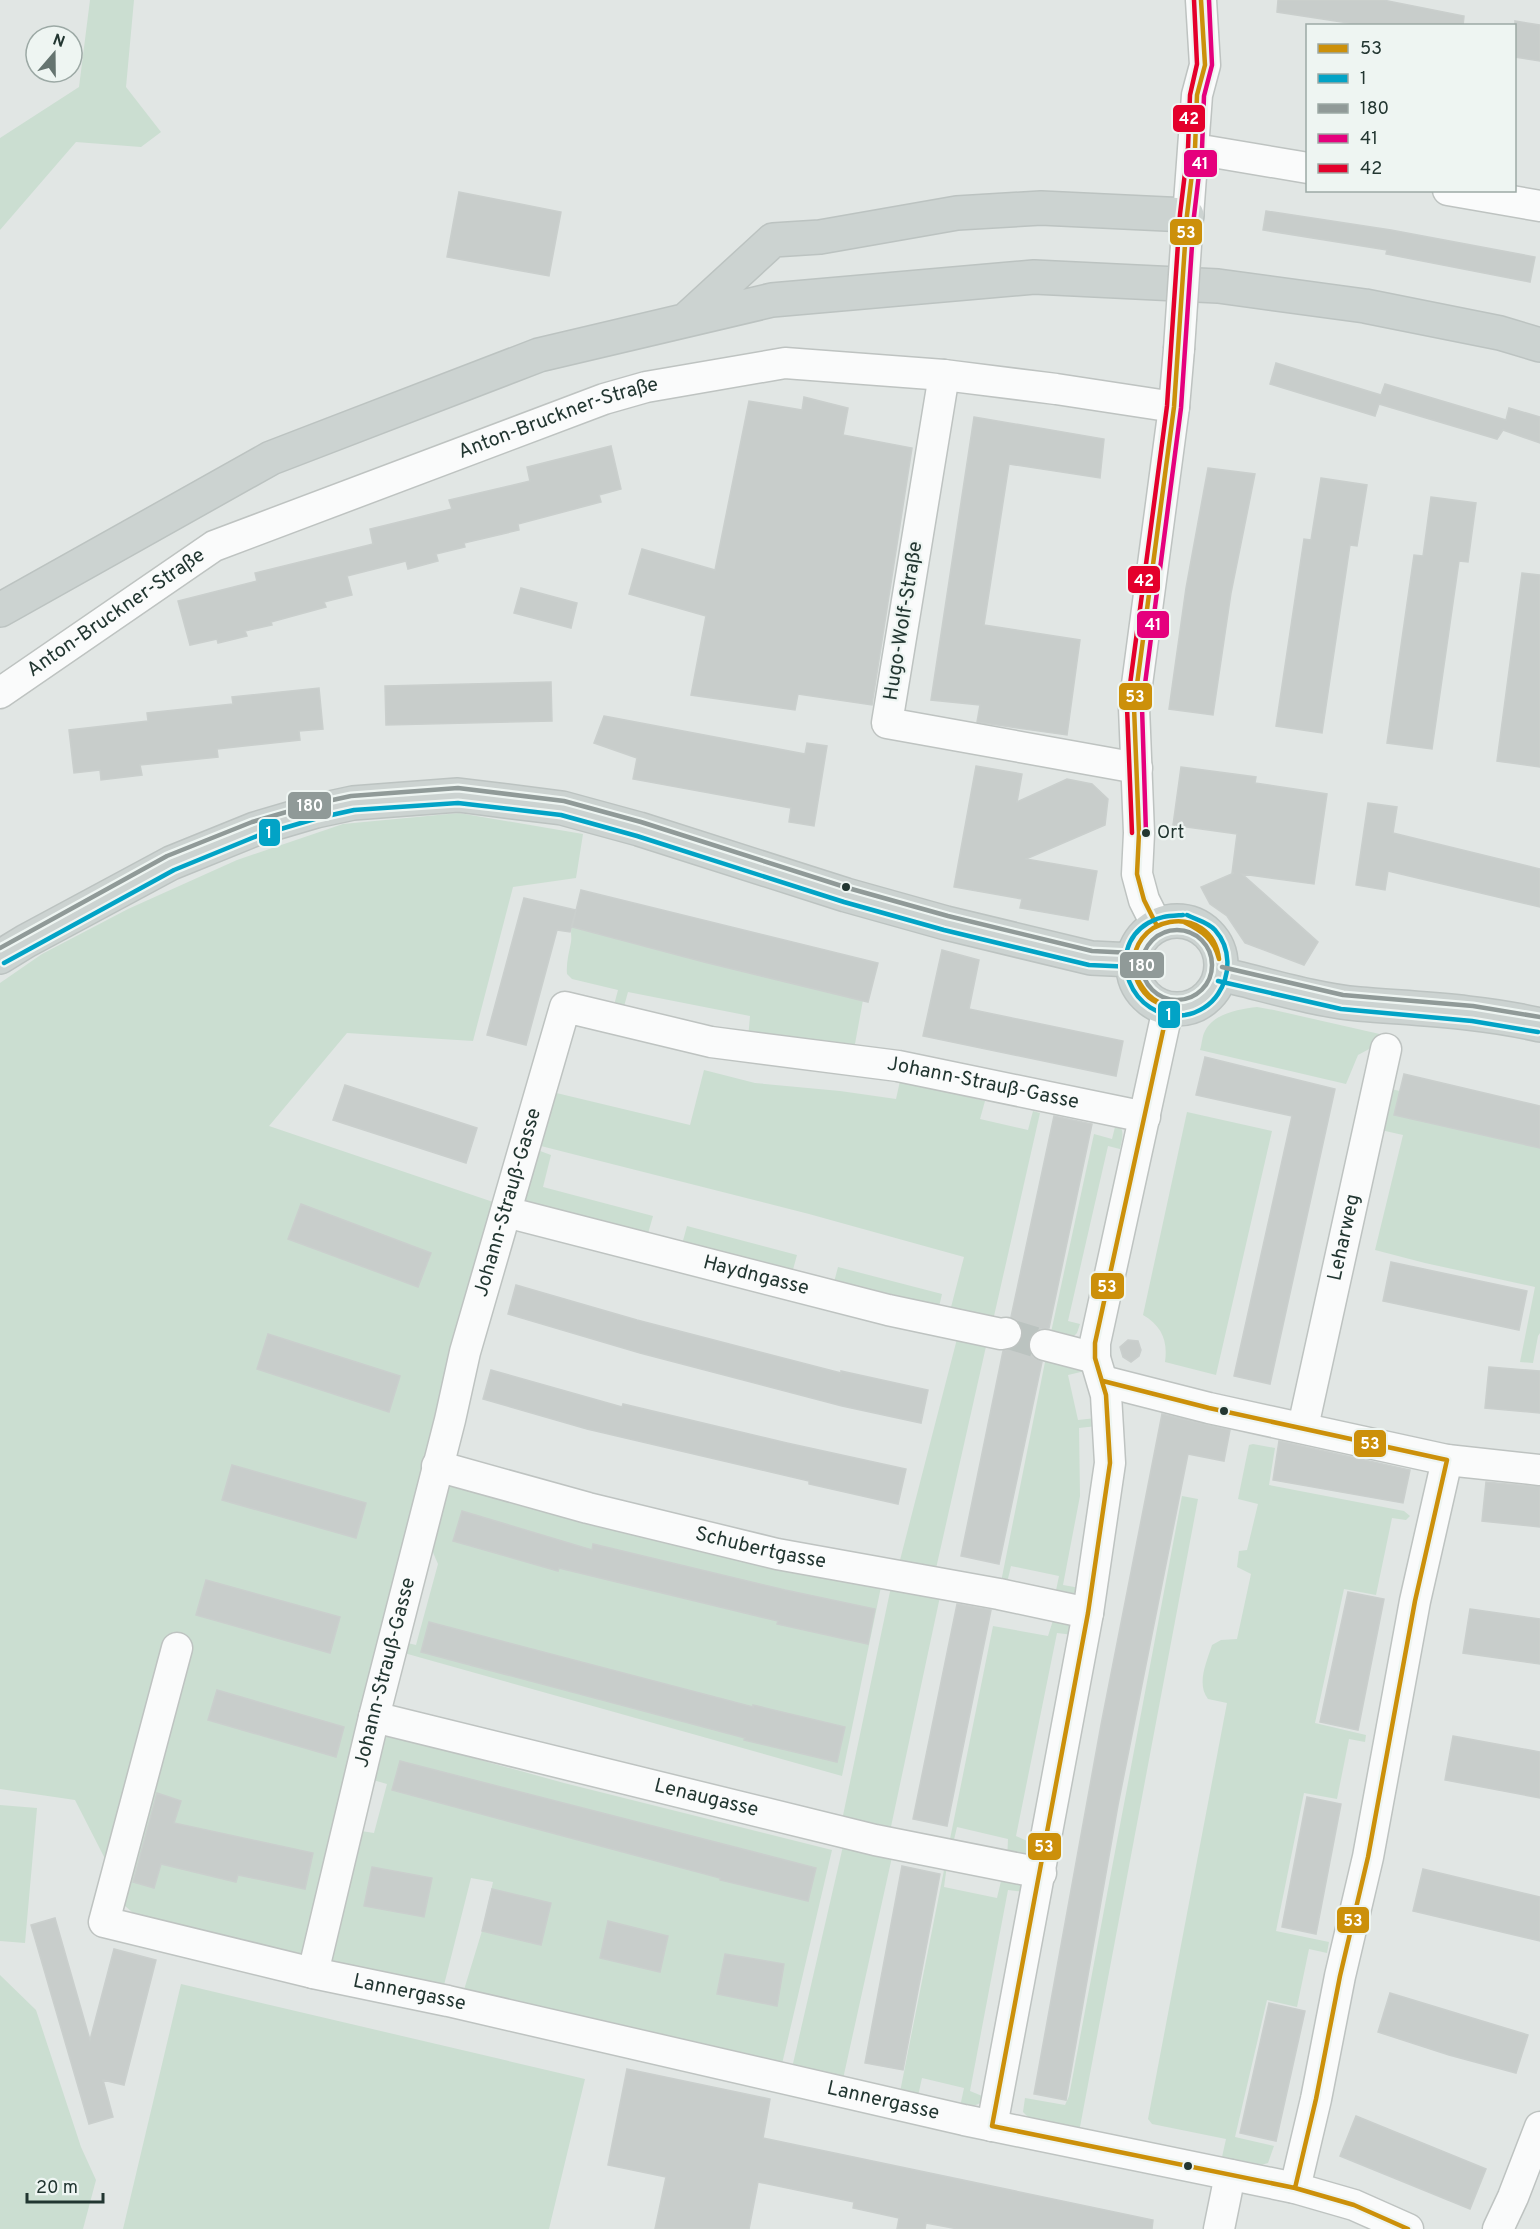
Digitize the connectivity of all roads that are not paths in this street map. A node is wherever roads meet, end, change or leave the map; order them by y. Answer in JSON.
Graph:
{"nodes":[{"id":1,"x":1201,"y":0,"type":"edge"},
{"id":2,"x":1195,"y":149,"type":"junction"},
{"id":3,"x":1306,"y":168,"type":"edge"},
{"id":4,"x":1460,"y":192,"type":"edge"},
{"id":5,"x":1540,"y":206,"type":"edge"},
{"id":6,"x":1187,"y":222,"type":"junction"},
{"id":7,"x":686,"y":320,"type":"junction"},
{"id":8,"x":1540,"y":345,"type":"edge"},
{"id":9,"x":945,"y":375,"type":"junction"},
{"id":10,"x":1174,"y":407,"type":"junction"},
{"id":11,"x":0,"y":610,"type":"edge"},
{"id":12,"x":0,"y":693,"type":"edge"},
{"id":13,"x":1137,"y":768,"type":"junction"},
{"id":14,"x":1157,"y":926,"type":"junction"},
{"id":15,"x":0,"y":957,"type":"edge"},
{"id":16,"x":1133,"y":960,"type":"junction"},
{"id":17,"x":1220,"y":974,"type":"junction"},
{"id":18,"x":1168,"y":1008,"type":"junction"},
{"id":19,"x":1540,"y":1025,"type":"edge"},
{"id":20,"x":1386,"y":1049,"type":"dead end"},
{"id":21,"x":1145,"y":1117,"type":"junction"},
{"id":22,"x":506,"y":1212,"type":"junction"},
{"id":23,"x":1003,"y":1334,"type":"tunnel mouth"},
{"id":24,"x":1045,"y":1345,"type":"tunnel mouth"},
{"id":25,"x":1099,"y":1369,"type":"junction"},
{"id":26,"x":1304,"y":1427,"type":"junction"},
{"id":27,"x":1447,"y":1460,"type":"junction"},
{"id":28,"x":437,"y":1466,"type":"junction"},
{"id":29,"x":1540,"y":1470,"type":"edge"},
{"id":30,"x":1088,"y":1613,"type":"junction"},
{"id":31,"x":177,"y":1648,"type":"dead end"},
{"id":32,"x":374,"y":1717,"type":"junction"},
{"id":33,"x":1041,"y":1873,"type":"junction"},
{"id":34,"x":313,"y":1973,"type":"junction"},
{"id":35,"x":992,"y":2126,"type":"junction"},
{"id":36,"x":1540,"y":2127,"type":"edge"},
{"id":37,"x":1230,"y":2175,"type":"junction"},
{"id":38,"x":1294,"y":2188,"type":"junction"},
{"id":39,"x":1219,"y":2229,"type":"edge"},
{"id":40,"x":1408,"y":2229,"type":"edge"},
{"id":41,"x":1498,"y":2229,"type":"edge"}],
"edges":[{"from":1,"to":2,"type":"street"},
{"from":2,"to":3,"type":"street"},
{"from":2,"to":6,"type":"street"},
{"from":4,"to":5,"type":"street"},
{"from":6,"to":7,"type":"main road"},
{"from":6,"to":10,"type":"street","bridge":true},
{"from":7,"to":8,"type":"main road"},
{"from":7,"to":11,"type":"main road"},
{"from":9,"to":10,"type":"street","name":"Anton-Bruckner-Straße"},
{"from":9,"to":12,"type":"street","name":"Anton-Bruckner-Straße"},
{"from":9,"to":13,"type":"street","name":"Hugo-Wolf-Straße"},
{"from":10,"to":13,"type":"street"},
{"from":13,"to":14,"type":"street"},
{"from":14,"to":16,"type":"main road"},
{"from":14,"to":17,"type":"main road"},
{"from":15,"to":16,"type":"main road"},
{"from":16,"to":18,"type":"main road"},
{"from":17,"to":18,"type":"main road"},
{"from":17,"to":19,"type":"main road"},
{"from":18,"to":21,"type":"street"},
{"from":20,"to":26,"type":"street","name":"Leharweg"},
{"from":21,"to":22,"type":"street","name":"Johann-Strauß-Gasse"},
{"from":21,"to":25,"type":"street"},
{"from":22,"to":23,"type":"street","name":"Haydngasse"},
{"from":22,"to":28,"type":"street","name":"Johann-Strauß-Gasse"},
{"from":24,"to":25,"type":"street"},
{"from":25,"to":26,"type":"street"},
{"from":25,"to":30,"type":"street"},
{"from":26,"to":27,"type":"street"},
{"from":27,"to":29,"type":"street"},
{"from":27,"to":38,"type":"street"},
{"from":28,"to":30,"type":"street","name":"Schubertgasse"},
{"from":28,"to":32,"type":"street","name":"Johann-Strauß-Gasse"},
{"from":30,"to":33,"type":"street"},
{"from":31,"to":34,"type":"street","name":"Lannergasse"},
{"from":32,"to":33,"type":"street","name":"Lenaugasse"},
{"from":32,"to":34,"type":"street","name":"Johann-Strauß-Gasse"},
{"from":33,"to":35,"type":"street"},
{"from":34,"to":35,"type":"street","name":"Lannergasse"},
{"from":35,"to":37,"type":"street","name":"Lannergasse"},
{"from":36,"to":41,"type":"street"},
{"from":37,"to":38,"type":"street","name":"Lannergasse"},
{"from":37,"to":39,"type":"street"},
{"from":38,"to":40,"type":"street","name":"Lannergasse"}]}
